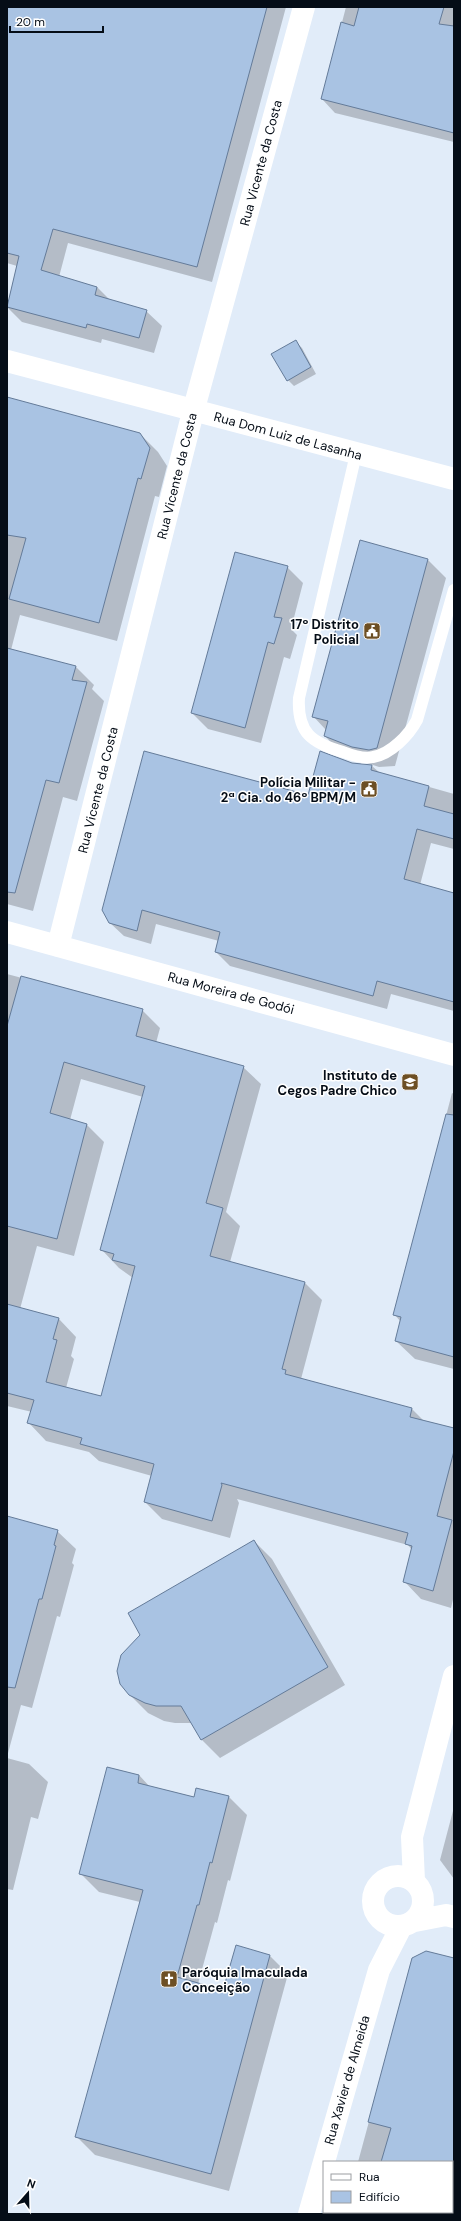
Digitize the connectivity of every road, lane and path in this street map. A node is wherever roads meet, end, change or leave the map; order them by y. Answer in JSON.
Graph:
{"nodes":[{"id":1,"x":304,"y":7,"type":"edge"},
{"id":2,"x":7,"y":361,"type":"edge"},
{"id":3,"x":194,"y":412,"type":"junction"},
{"id":4,"x":356,"y":454,"type":"junction"},
{"id":5,"x":454,"y":480,"type":"edge"},
{"id":6,"x":454,"y":590,"type":"edge"},
{"id":7,"x":7,"y":932,"type":"edge"},
{"id":8,"x":58,"y":946,"type":"junction"},
{"id":9,"x":454,"y":1055,"type":"edge"},
{"id":10,"x":454,"y":1676,"type":"edge"},
{"id":11,"x":412,"y":1837,"type":"junction"},
{"id":12,"x":386,"y":1878,"type":"junction"},
{"id":13,"x":418,"y":1887,"type":"junction"},
{"id":14,"x":376,"y":1915,"type":"junction"},
{"id":15,"x":450,"y":1916,"type":"edge"},
{"id":16,"x":408,"y":1924,"type":"junction"},
{"id":17,"x":379,"y":1970,"type":"junction"},
{"id":18,"x":324,"y":2161,"type":"edge"},
{"id":19,"x":323,"y":2165,"type":"edge"},
{"id":20,"x":309,"y":2214,"type":"edge"}],
"edges":[{"from":1,"to":3,"type":"street","name":"Rua Vicente da Costa"},
{"from":2,"to":3,"type":"street","name":"Rua Dom Luiz de Lasanha"},
{"from":3,"to":4,"type":"street","name":"Rua Dom Luiz de Lasanha"},
{"from":3,"to":8,"type":"street","name":"Rua Vicente da Costa"},
{"from":4,"to":5,"type":"street","name":"Rua Dom Luiz de Lasanha"},
{"from":4,"to":6,"type":"lane"},
{"from":7,"to":8,"type":"street","name":"Rua Moreira de Godói"},
{"from":8,"to":9,"type":"street","name":"Rua Moreira de Godói"},
{"from":10,"to":11,"type":"street"},
{"from":11,"to":12,"type":"street"},
{"from":11,"to":13,"type":"street"},
{"from":12,"to":13,"type":"street"},
{"from":12,"to":14,"type":"street"},
{"from":13,"to":15,"type":"street"},
{"from":13,"to":16,"type":"street"},
{"from":14,"to":16,"type":"street"},
{"from":14,"to":17,"type":"street","name":"Rua Xavier de Almeida"},
{"from":15,"to":16,"type":"street"},
{"from":16,"to":17,"type":"street","name":"Rua Xavier de Almeida"},
{"from":17,"to":18,"type":"street","name":"Rua Xavier de Almeida"},
{"from":19,"to":20,"type":"street","name":"Rua Xavier de Almeida"}]}
